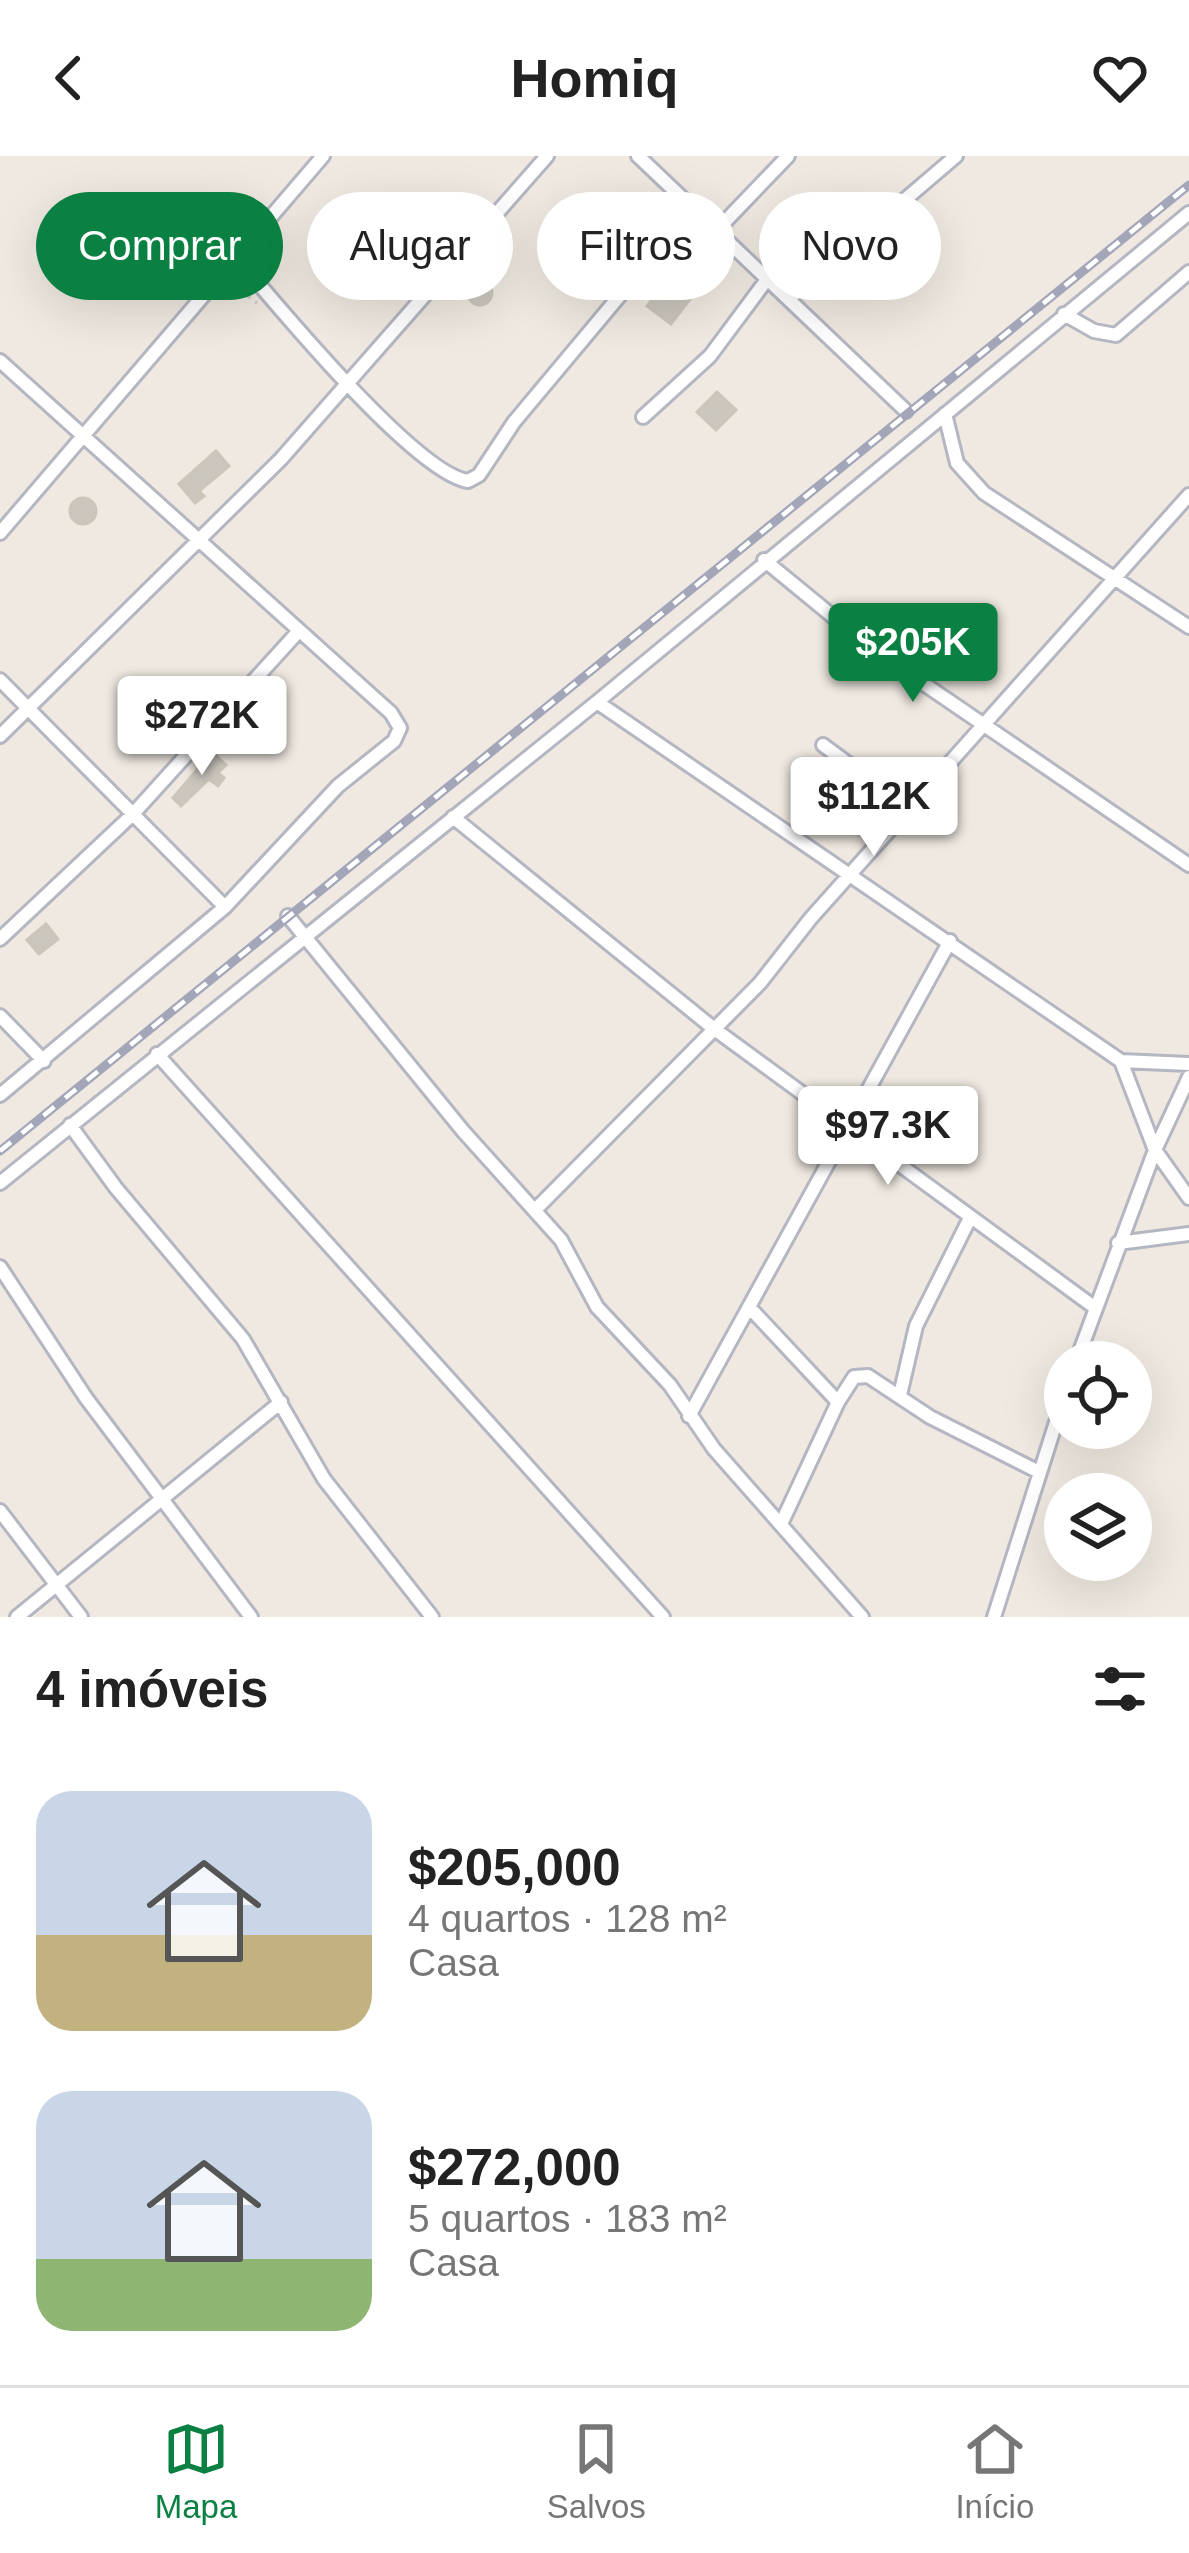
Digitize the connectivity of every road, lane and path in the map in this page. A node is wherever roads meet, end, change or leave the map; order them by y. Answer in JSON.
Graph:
{"nodes":[{"id":1,"x":547,"y":156,"type":"edge"},
{"id":2,"x":638,"y":156,"type":"edge"},
{"id":3,"x":788,"y":156,"type":"edge"},
{"id":4,"x":956,"y":156,"type":"edge"},
{"id":5,"x":316,"y":160,"type":"edge"},
{"id":6,"x":676,"y":192,"type":"edge"},
{"id":7,"x":914,"y":192,"type":"edge"},
{"id":8,"x":283,"y":200,"type":"edge"},
{"id":9,"x":735,"y":211,"type":"edge"},
{"id":10,"x":1189,"y":213,"type":"edge"},
{"id":11,"x":735,"y":246,"type":"edge"},
{"id":12,"x":759,"y":269,"type":"edge"},
{"id":13,"x":1188,"y":274,"type":"edge"},
{"id":14,"x":759,"y":290,"type":"edge"},
{"id":15,"x":199,"y":300,"type":"edge"},
{"id":16,"x":275,"y":300,"type":"edge"},
{"id":17,"x":618,"y":300,"type":"edge"},
{"id":18,"x":792,"y":300,"type":"edge"},
{"id":19,"x":1064,"y":314,"type":"junction"},
{"id":20,"x":0,"y":361,"type":"edge"},
{"id":21,"x":350,"y":386,"type":"junction"},
{"id":22,"x":906,"y":411,"type":"dead end"},
{"id":23,"x":945,"y":414,"type":"junction"},
{"id":24,"x":643,"y":416,"type":"dead end"},
{"id":25,"x":86,"y":436,"type":"junction"},
{"id":26,"x":1189,"y":495,"type":"edge"},
{"id":27,"x":0,"y":533,"type":"edge"},
{"id":28,"x":199,"y":542,"type":"junction"},
{"id":29,"x":764,"y":560,"type":"junction"},
{"id":30,"x":1112,"y":578,"type":"junction"},
{"id":31,"x":1189,"y":627,"type":"edge"},
{"id":32,"x":298,"y":633,"type":"junction"},
{"id":33,"x":0,"y":680,"type":"edge"},
{"id":34,"x":597,"y":702,"type":"junction"},
{"id":35,"x":28,"y":706,"type":"junction"},
{"id":36,"x":984,"y":723,"type":"junction"},
{"id":37,"x":0,"y":736,"type":"edge"},
{"id":38,"x":823,"y":745,"type":"dead end"},
{"id":39,"x":909,"y":809,"type":"junction"},
{"id":40,"x":133,"y":814,"type":"junction"},
{"id":41,"x":453,"y":818,"type":"junction"},
{"id":42,"x":1189,"y":865,"type":"edge"},
{"id":43,"x":853,"y":874,"type":"junction"},
{"id":44,"x":225,"y":907,"type":"junction"},
{"id":45,"x":288,"y":916,"type":"dead end"},
{"id":46,"x":304,"y":934,"type":"junction"},
{"id":47,"x":0,"y":939,"type":"edge"},
{"id":48,"x":950,"y":940,"type":"junction"},
{"id":49,"x":0,"y":1016,"type":"edge"},
{"id":50,"x":713,"y":1028,"type":"junction"},
{"id":51,"x":157,"y":1054,"type":"junction"},
{"id":52,"x":44,"y":1061,"type":"junction"},
{"id":53,"x":1121,"y":1061,"type":"junction"},
{"id":54,"x":1189,"y":1064,"type":"edge"},
{"id":55,"x":1189,"y":1077,"type":"edge"},
{"id":56,"x":0,"y":1095,"type":"edge"},
{"id":57,"x":70,"y":1124,"type":"junction"},
{"id":58,"x":848,"y":1130,"type":"junction"},
{"id":59,"x":1155,"y":1150,"type":"junction"},
{"id":60,"x":0,"y":1183,"type":"edge"},
{"id":61,"x":1189,"y":1198,"type":"edge"},
{"id":62,"x":535,"y":1210,"type":"junction"},
{"id":63,"x":969,"y":1220,"type":"junction"},
{"id":64,"x":1189,"y":1234,"type":"edge"},
{"id":65,"x":1118,"y":1243,"type":"junction"},
{"id":66,"x":0,"y":1267,"type":"edge"},
{"id":67,"x":1094,"y":1307,"type":"junction"},
{"id":68,"x":750,"y":1308,"type":"junction"},
{"id":69,"x":1083,"y":1341,"type":"edge"},
{"id":70,"x":899,"y":1395,"type":"junction"},
{"id":71,"x":281,"y":1402,"type":"junction"},
{"id":72,"x":838,"y":1402,"type":"junction"},
{"id":73,"x":689,"y":1416,"type":"junction"},
{"id":74,"x":1047,"y":1449,"type":"edge"},
{"id":75,"x":1040,"y":1472,"type":"junction"},
{"id":76,"x":161,"y":1500,"type":"junction"},
{"id":77,"x":0,"y":1511,"type":"edge"},
{"id":78,"x":781,"y":1525,"type":"junction"},
{"id":79,"x":58,"y":1583,"type":"junction"},
{"id":80,"x":17,"y":1617,"type":"edge"},
{"id":81,"x":81,"y":1617,"type":"edge"},
{"id":82,"x":251,"y":1617,"type":"edge"},
{"id":83,"x":432,"y":1617,"type":"edge"},
{"id":84,"x":663,"y":1617,"type":"edge"},
{"id":85,"x":862,"y":1617,"type":"edge"},
{"id":86,"x":994,"y":1617,"type":"edge"}],
"edges":[{"from":1,"to":21,"type":"street"},
{"from":2,"to":6,"type":"street"},
{"from":3,"to":9,"type":"street"},
{"from":4,"to":7,"type":"street"},
{"from":5,"to":8,"type":"street"},
{"from":10,"to":19,"type":"street"},
{"from":11,"to":12,"type":"street"},
{"from":13,"to":19,"type":"street"},
{"from":14,"to":24,"type":"street"},
{"from":15,"to":25,"type":"street"},
{"from":16,"to":21,"type":"street"},
{"from":17,"to":21,"type":"street"},
{"from":18,"to":22,"type":"street"},
{"from":19,"to":23,"type":"street"},
{"from":20,"to":25,"type":"street"},
{"from":21,"to":28,"type":"street"},
{"from":23,"to":29,"type":"street"},
{"from":23,"to":30,"type":"street"},
{"from":25,"to":27,"type":"street"},
{"from":25,"to":28,"type":"street"},
{"from":26,"to":30,"type":"street"},
{"from":28,"to":32,"type":"street"},
{"from":28,"to":35,"type":"street"},
{"from":29,"to":34,"type":"street"},
{"from":29,"to":36,"type":"street"},
{"from":30,"to":31,"type":"street"},
{"from":30,"to":36,"type":"street"},
{"from":32,"to":40,"type":"street"},
{"from":32,"to":44,"type":"street"},
{"from":33,"to":35,"type":"street"},
{"from":34,"to":41,"type":"street"},
{"from":34,"to":43,"type":"street"},
{"from":35,"to":37,"type":"street"},
{"from":35,"to":40,"type":"street"},
{"from":36,"to":39,"type":"street"},
{"from":36,"to":42,"type":"street"},
{"from":38,"to":39,"type":"street"},
{"from":39,"to":43,"type":"street"},
{"from":40,"to":44,"type":"street"},
{"from":40,"to":47,"type":"street"},
{"from":41,"to":46,"type":"street"},
{"from":41,"to":50,"type":"street"},
{"from":43,"to":48,"type":"street"},
{"from":43,"to":50,"type":"street"},
{"from":44,"to":52,"type":"street"},
{"from":45,"to":46,"type":"street"},
{"from":46,"to":51,"type":"street"},
{"from":46,"to":62,"type":"street"},
{"from":48,"to":53,"type":"street"},
{"from":48,"to":58,"type":"street"},
{"from":49,"to":52,"type":"street"},
{"from":50,"to":58,"type":"street"},
{"from":50,"to":62,"type":"street"},
{"from":51,"to":57,"type":"street"},
{"from":51,"to":84,"type":"street"},
{"from":52,"to":56,"type":"street"},
{"from":53,"to":54,"type":"street"},
{"from":53,"to":59,"type":"street"},
{"from":55,"to":59,"type":"street"},
{"from":57,"to":60,"type":"street"},
{"from":57,"to":71,"type":"street"},
{"from":58,"to":63,"type":"street"},
{"from":58,"to":68,"type":"street"},
{"from":59,"to":61,"type":"street"},
{"from":59,"to":65,"type":"street"},
{"from":62,"to":73,"type":"street"},
{"from":63,"to":67,"type":"street"},
{"from":63,"to":70,"type":"street"},
{"from":64,"to":65,"type":"street"},
{"from":65,"to":67,"type":"street"},
{"from":66,"to":76,"type":"street"},
{"from":67,"to":69,"type":"street"},
{"from":68,"to":72,"type":"street"},
{"from":68,"to":73,"type":"street"},
{"from":70,"to":72,"type":"street"},
{"from":70,"to":75,"type":"street"},
{"from":71,"to":76,"type":"street"},
{"from":71,"to":83,"type":"street"},
{"from":72,"to":78,"type":"street"},
{"from":73,"to":78,"type":"street"},
{"from":74,"to":75,"type":"street"},
{"from":75,"to":86,"type":"street"},
{"from":76,"to":79,"type":"street"},
{"from":76,"to":82,"type":"street"},
{"from":77,"to":79,"type":"street"},
{"from":78,"to":85,"type":"street"},
{"from":79,"to":80,"type":"street"},
{"from":79,"to":81,"type":"street"}]}
